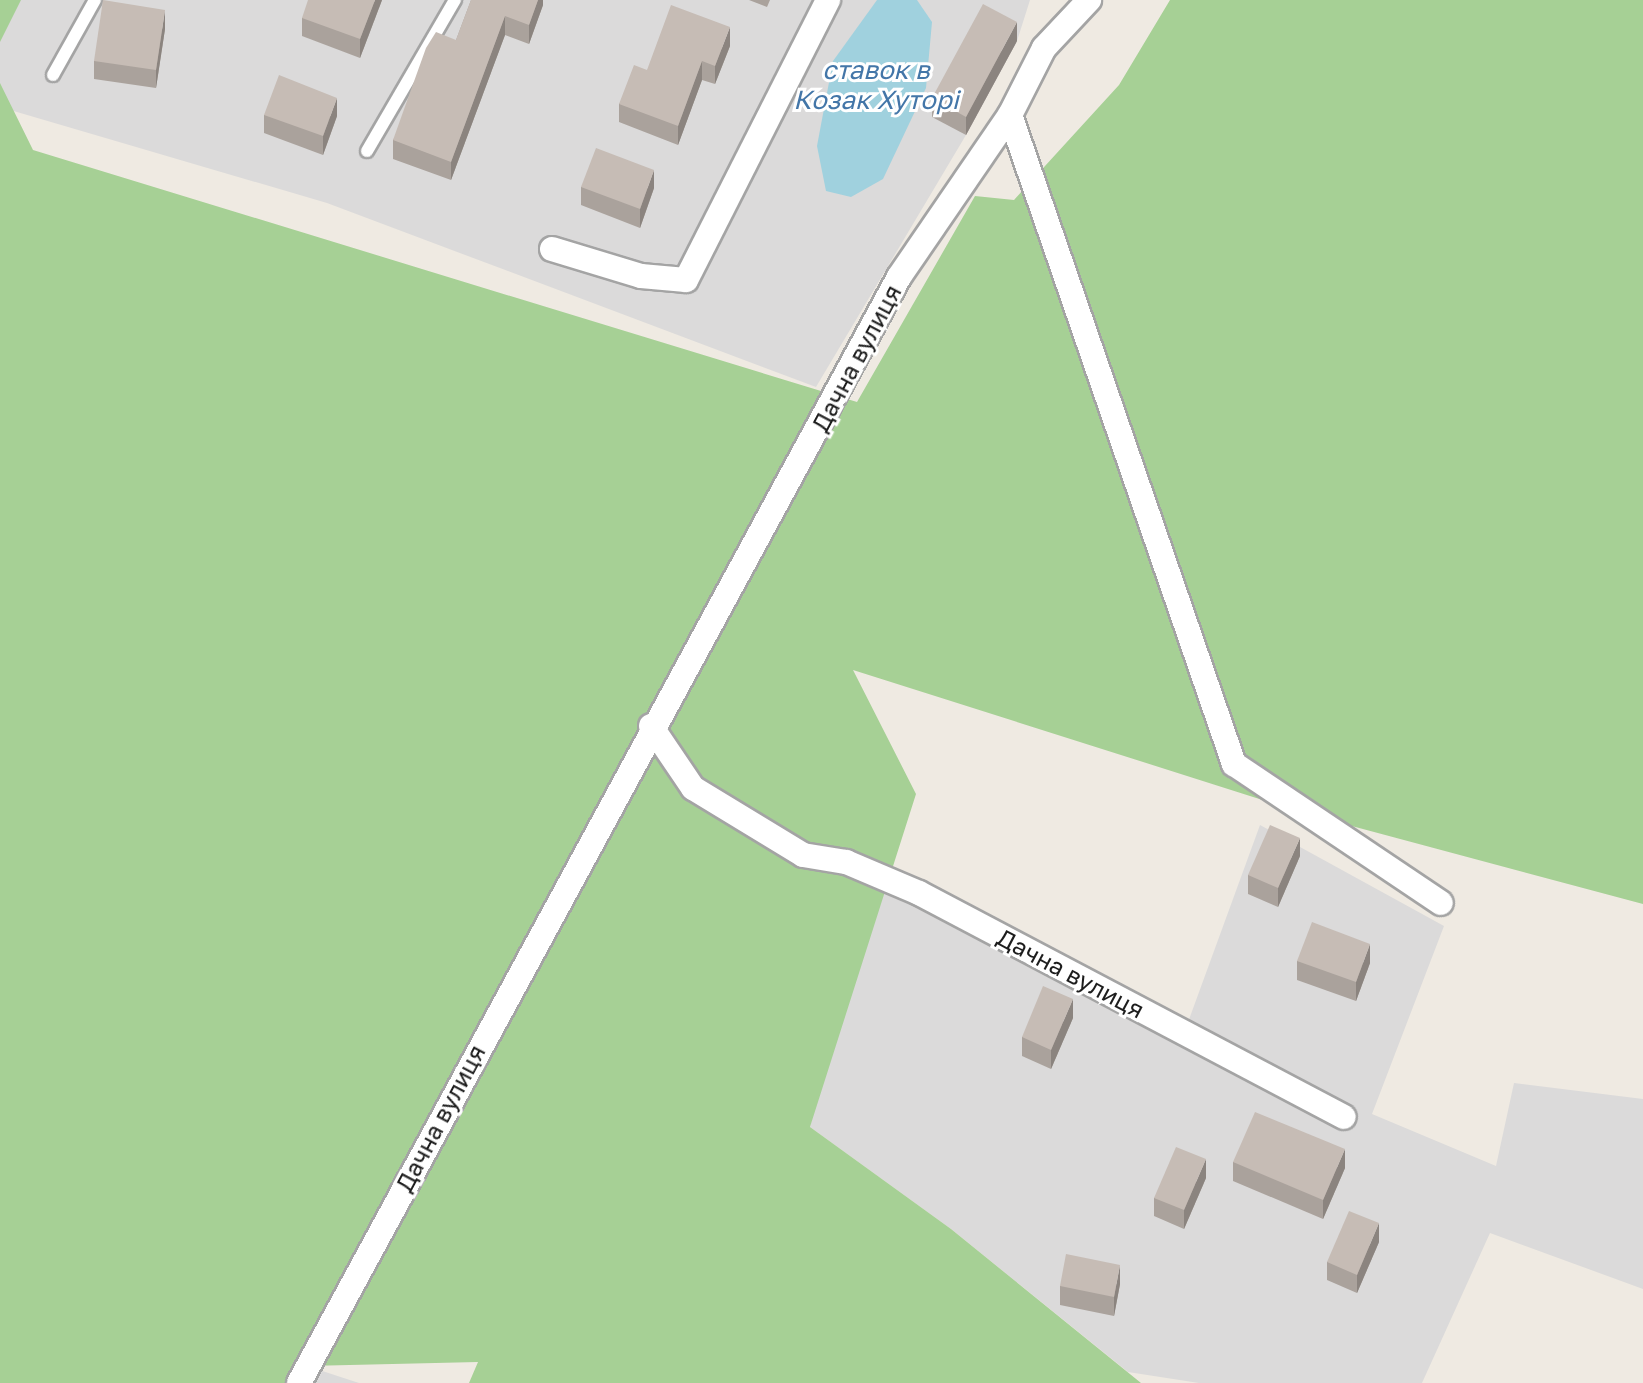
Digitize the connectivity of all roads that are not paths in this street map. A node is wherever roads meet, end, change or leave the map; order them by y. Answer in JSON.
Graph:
{"nodes":[{"id":1,"x":95,"y":0,"type":"edge"},
{"id":2,"x":455,"y":0,"type":"edge"},
{"id":3,"x":828,"y":0,"type":"edge"},
{"id":4,"x":1080,"y":2,"type":"edge"},
{"id":5,"x":53,"y":75,"type":"dead end"},
{"id":6,"x":1010,"y":115,"type":"junction"},
{"id":7,"x":367,"y":151,"type":"dead end"},
{"id":8,"x":552,"y":249,"type":"dead end"},
{"id":9,"x":651,"y":726,"type":"junction"},
{"id":10,"x":1441,"y":903,"type":"dead end"},
{"id":11,"x":1343,"y":1117,"type":"dead end"},
{"id":12,"x":299,"y":1383,"type":"edge"}],
"edges":[{"from":1,"to":5,"type":"lane"},
{"from":2,"to":7,"type":"lane"},
{"from":3,"to":8,"type":"street"},
{"from":4,"to":6,"type":"street","name":"Дачна вулиця"},
{"from":6,"to":9,"type":"street","name":"Дачна вулиця"},
{"from":6,"to":10,"type":"street"},
{"from":9,"to":11,"type":"street","name":"Дачна вулиця"},
{"from":9,"to":12,"type":"street","name":"Дачна вулиця"}]}
